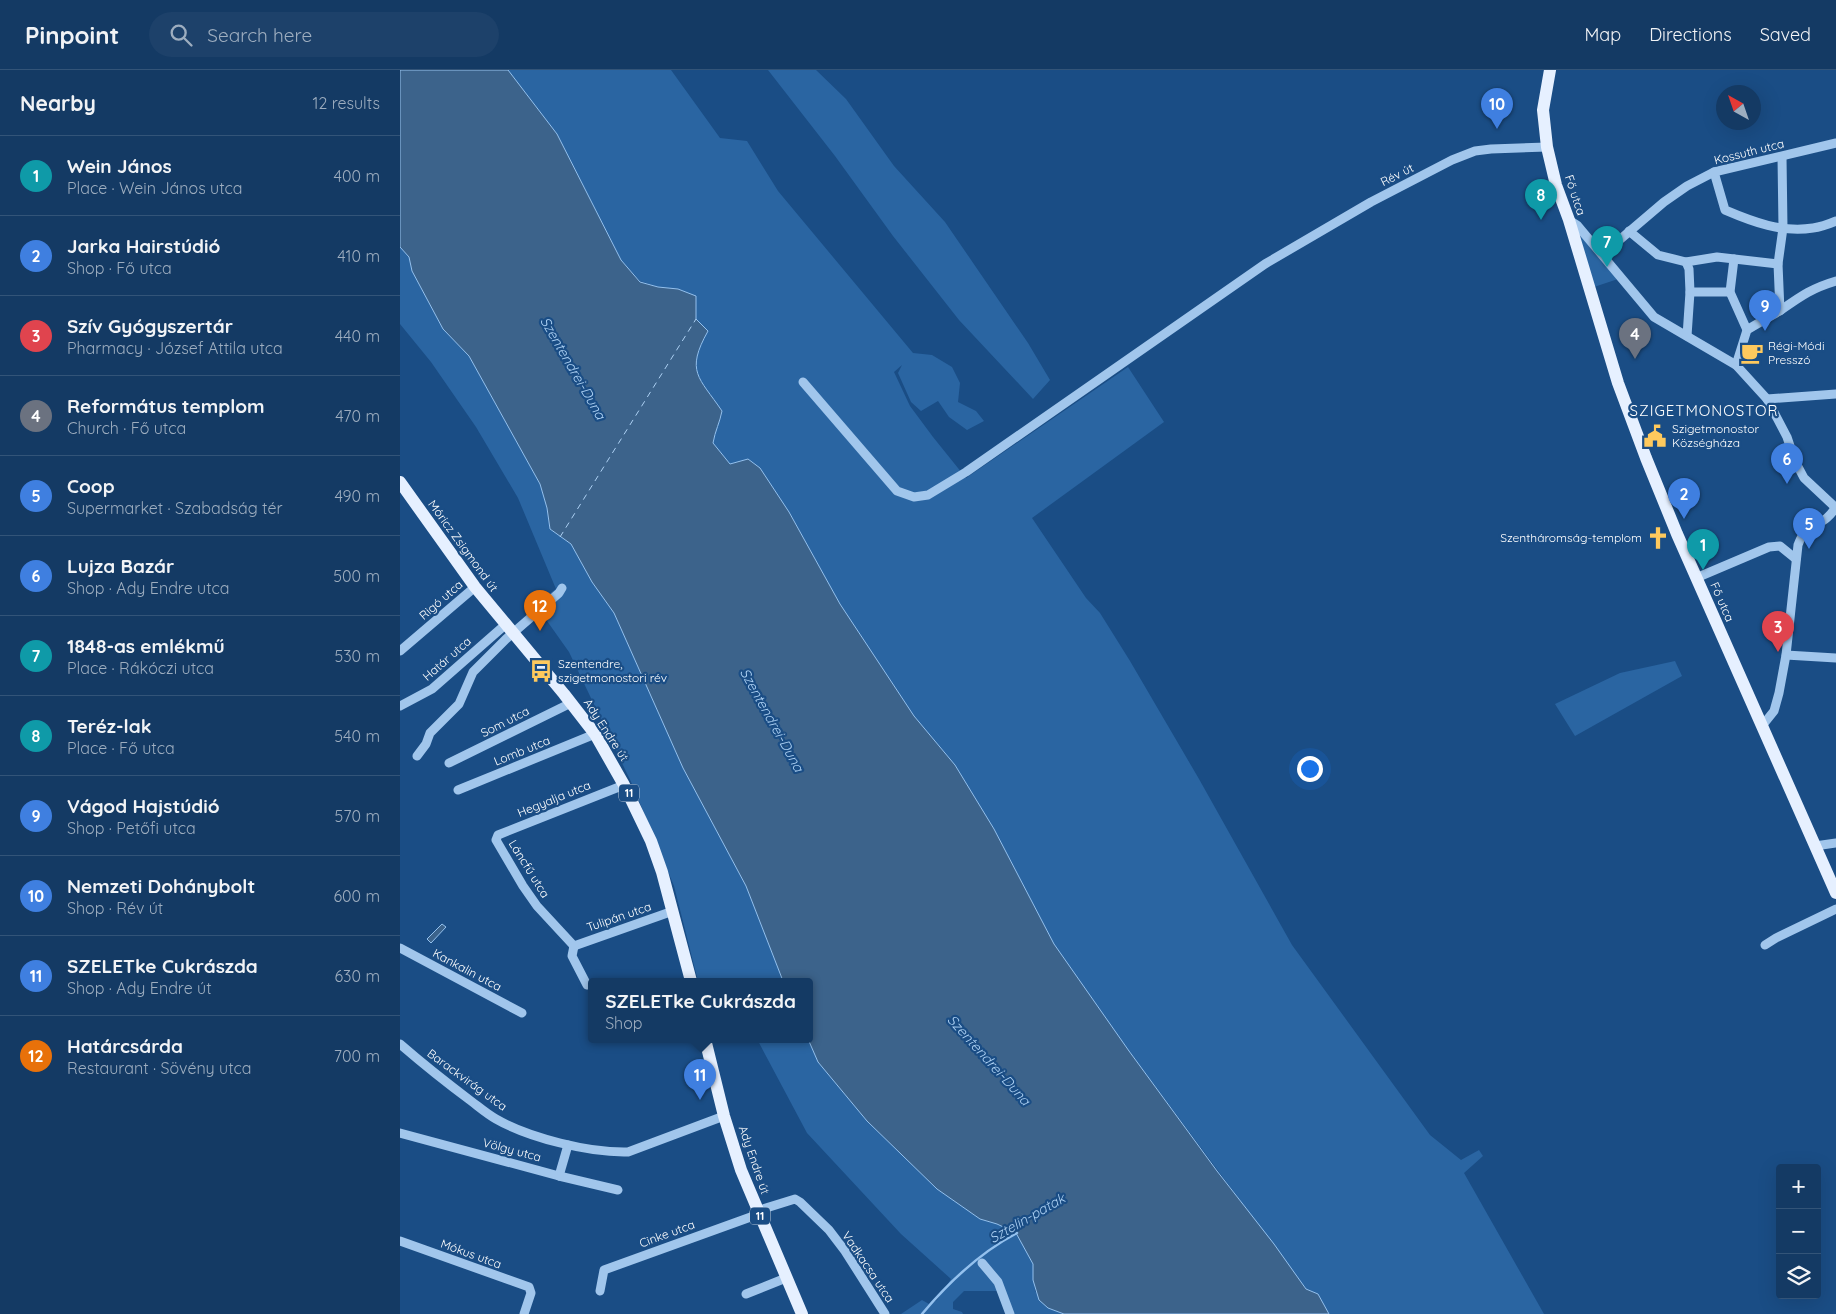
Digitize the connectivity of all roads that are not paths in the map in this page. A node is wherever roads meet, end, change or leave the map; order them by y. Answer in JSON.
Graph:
{"nodes":[{"id":1,"x":1550,"y":70,"type":"edge"},
{"id":2,"x":1836,"y":143,"type":"edge"},
{"id":3,"x":1547,"y":147,"type":"junction"},
{"id":4,"x":1782,"y":157,"type":"junction"},
{"id":5,"x":1714,"y":172,"type":"junction"},
{"id":6,"x":1569,"y":220,"type":"junction"},
{"id":7,"x":1836,"y":221,"type":"edge"},
{"id":8,"x":1782,"y":228,"type":"junction"},
{"id":9,"x":1629,"y":232,"type":"junction"},
{"id":10,"x":1603,"y":254,"type":"junction"},
{"id":11,"x":1734,"y":259,"type":"junction"},
{"id":12,"x":1686,"y":262,"type":"junction"},
{"id":13,"x":1778,"y":264,"type":"junction"},
{"id":14,"x":1836,"y":281,"type":"edge"},
{"id":15,"x":1690,"y":292,"type":"junction"},
{"id":16,"x":1730,"y":292,"type":"junction"},
{"id":17,"x":1780,"y":311,"type":"junction"},
{"id":18,"x":1747,"y":330,"type":"junction"},
{"id":19,"x":1686,"y":336,"type":"junction"},
{"id":20,"x":1736,"y":365,"type":"junction"},
{"id":21,"x":803,"y":382,"type":"dead end"},
{"id":22,"x":1836,"y":394,"type":"edge"},
{"id":23,"x":1767,"y":398,"type":"junction"},
{"id":24,"x":400,"y":482,"type":"edge"},
{"id":25,"x":1836,"y":508,"type":"edge"},
{"id":26,"x":1796,"y":559,"type":"junction"},
{"id":27,"x":1696,"y":578,"type":"junction"},
{"id":28,"x":476,"y":588,"type":"junction"},
{"id":29,"x":562,"y":588,"type":"dead end"},
{"id":30,"x":509,"y":629,"type":"junction"},
{"id":31,"x":400,"y":651,"type":"edge"},
{"id":32,"x":1786,"y":655,"type":"junction"},
{"id":33,"x":1836,"y":658,"type":"edge"},
{"id":34,"x":571,"y":703,"type":"junction"},
{"id":35,"x":400,"y":706,"type":"edge"},
{"id":36,"x":1762,"y":726,"type":"junction"},
{"id":37,"x":595,"y":734,"type":"junction"},
{"id":38,"x":416,"y":756,"type":"dead end"},
{"id":39,"x":449,"y":763,"type":"dead end"},
{"id":40,"x":624,"y":785,"type":"junction"},
{"id":41,"x":458,"y":790,"type":"dead end"},
{"id":42,"x":496,"y":840,"type":"joint"},
{"id":43,"x":1836,"y":843,"type":"edge"},
{"id":44,"x":1815,"y":846,"type":"junction"},
{"id":45,"x":1836,"y":893,"type":"edge"},
{"id":46,"x":1836,"y":909,"type":"edge"},
{"id":47,"x":673,"y":911,"type":"junction"},
{"id":48,"x":1765,"y":945,"type":"dead end"},
{"id":49,"x":574,"y":946,"type":"junction"},
{"id":50,"x":400,"y":948,"type":"edge"},
{"id":51,"x":690,"y":978,"type":"edge"},
{"id":52,"x":586,"y":984,"type":"dead end"},
{"id":53,"x":522,"y":1013,"type":"dead end"},
{"id":54,"x":706,"y":1043,"type":"edge"},
{"id":55,"x":400,"y":1044,"type":"edge"},
{"id":56,"x":724,"y":1116,"type":"junction"},
{"id":57,"x":400,"y":1133,"type":"edge"},
{"id":58,"x":568,"y":1145,"type":"junction"},
{"id":59,"x":559,"y":1176,"type":"junction"},
{"id":60,"x":618,"y":1190,"type":"dead end"},
{"id":61,"x":759,"y":1214,"type":"junction"},
{"id":62,"x":400,"y":1242,"type":"edge"},
{"id":63,"x":982,"y":1263,"type":"dead end"},
{"id":64,"x":786,"y":1278,"type":"junction"},
{"id":65,"x":600,"y":1291,"type":"dead end"},
{"id":66,"x":746,"y":1294,"type":"dead end"},
{"id":67,"x":524,"y":1314,"type":"edge"},
{"id":68,"x":802,"y":1314,"type":"edge"},
{"id":69,"x":885,"y":1314,"type":"edge"},
{"id":70,"x":1010,"y":1314,"type":"edge"}],
"edges":[{"from":1,"to":3,"type":"main road","name":"Fő utca"},
{"from":2,"to":4,"type":"street","name":"Kossuth utca"},
{"from":3,"to":6,"type":"main road","name":"Fő utca"},
{"from":3,"to":21,"type":"street","name":"Rév út"},
{"from":4,"to":5,"type":"street","name":"Kossuth utca"},
{"from":4,"to":8,"type":"street"},
{"from":5,"to":8,"type":"street"},
{"from":5,"to":9,"type":"street","name":"Kossuth utca"},
{"from":6,"to":10,"type":"street"},
{"from":6,"to":27,"type":"main road","name":"Fő utca"},
{"from":7,"to":8,"type":"street"},
{"from":8,"to":13,"type":"street"},
{"from":9,"to":10,"type":"street","name":"Kossuth utca"},
{"from":9,"to":12,"type":"street"},
{"from":10,"to":19,"type":"street"},
{"from":11,"to":12,"type":"street"},
{"from":11,"to":13,"type":"street"},
{"from":11,"to":16,"type":"street"},
{"from":12,"to":15,"type":"street"},
{"from":13,"to":17,"type":"street"},
{"from":14,"to":17,"type":"street"},
{"from":15,"to":16,"type":"street"},
{"from":15,"to":19,"type":"street"},
{"from":16,"to":18,"type":"street"},
{"from":17,"to":18,"type":"street"},
{"from":18,"to":20,"type":"street"},
{"from":19,"to":20,"type":"street"},
{"from":20,"to":23,"type":"street"},
{"from":22,"to":23,"type":"street"},
{"from":23,"to":25,"type":"street"},
{"from":24,"to":28,"type":"main road","name":"Móricz Zsigmond út","number":"11"},
{"from":25,"to":26,"type":"street"},
{"from":26,"to":27,"type":"street"},
{"from":26,"to":32,"type":"street"},
{"from":27,"to":36,"type":"main road","name":"Fő utca"},
{"from":28,"to":30,"type":"main road","name":"Móricz Zsigmond út","number":"11"},
{"from":28,"to":31,"type":"street","name":"Rigó utca"},
{"from":29,"to":30,"type":"street"},
{"from":30,"to":34,"type":"main road","name":"Ady Endre út","number":"11"},
{"from":30,"to":35,"type":"street","name":"Határ utca"},
{"from":30,"to":38,"type":"street"},
{"from":32,"to":33,"type":"street"},
{"from":32,"to":36,"type":"street"},
{"from":34,"to":37,"type":"main road","name":"Ady Endre út","number":"11"},
{"from":34,"to":39,"type":"street","name":"Som utca"},
{"from":36,"to":44,"type":"main road","name":"Fő utca"},
{"from":37,"to":40,"type":"main road","name":"Ady Endre út","number":"11"},
{"from":37,"to":41,"type":"street","name":"Lomb utca"},
{"from":40,"to":42,"type":"street","name":"Hegyalja utca"},
{"from":40,"to":47,"type":"main road","name":"Ady Endre út","number":"11"},
{"from":42,"to":49,"type":"street","name":"Láncfű utca"},
{"from":43,"to":44,"type":"street"},
{"from":44,"to":45,"type":"main road","name":"Fő utca"},
{"from":46,"to":48,"type":"street"},
{"from":47,"to":49,"type":"street","name":"Tulipán utca"},
{"from":47,"to":51,"type":"main road","name":"Ady Endre út","number":"11"},
{"from":49,"to":52,"type":"street"},
{"from":50,"to":53,"type":"street","name":"Kankalin utca"},
{"from":54,"to":56,"type":"main road","name":"Ady Endre út","number":"11"},
{"from":55,"to":58,"type":"street","name":"Barackvirág utca"},
{"from":56,"to":58,"type":"street","name":"Barackvirág utca"},
{"from":56,"to":61,"type":"main road","name":"Ady Endre út","number":"11"},
{"from":57,"to":59,"type":"street","name":"Völgy utca"},
{"from":58,"to":59,"type":"street"},
{"from":59,"to":60,"type":"street","name":"Völgy utca"},
{"from":61,"to":64,"type":"main road","name":"Ady Endre út","number":"11"},
{"from":61,"to":65,"type":"street","name":"Cinke utca"},
{"from":61,"to":69,"type":"street","name":"Vadkacsa utca"},
{"from":62,"to":67,"type":"street","name":"Mókus utca"},
{"from":63,"to":70,"type":"street"},
{"from":64,"to":66,"type":"street"},
{"from":64,"to":68,"type":"main road","name":"Ady Endre út","number":"11"}]}
